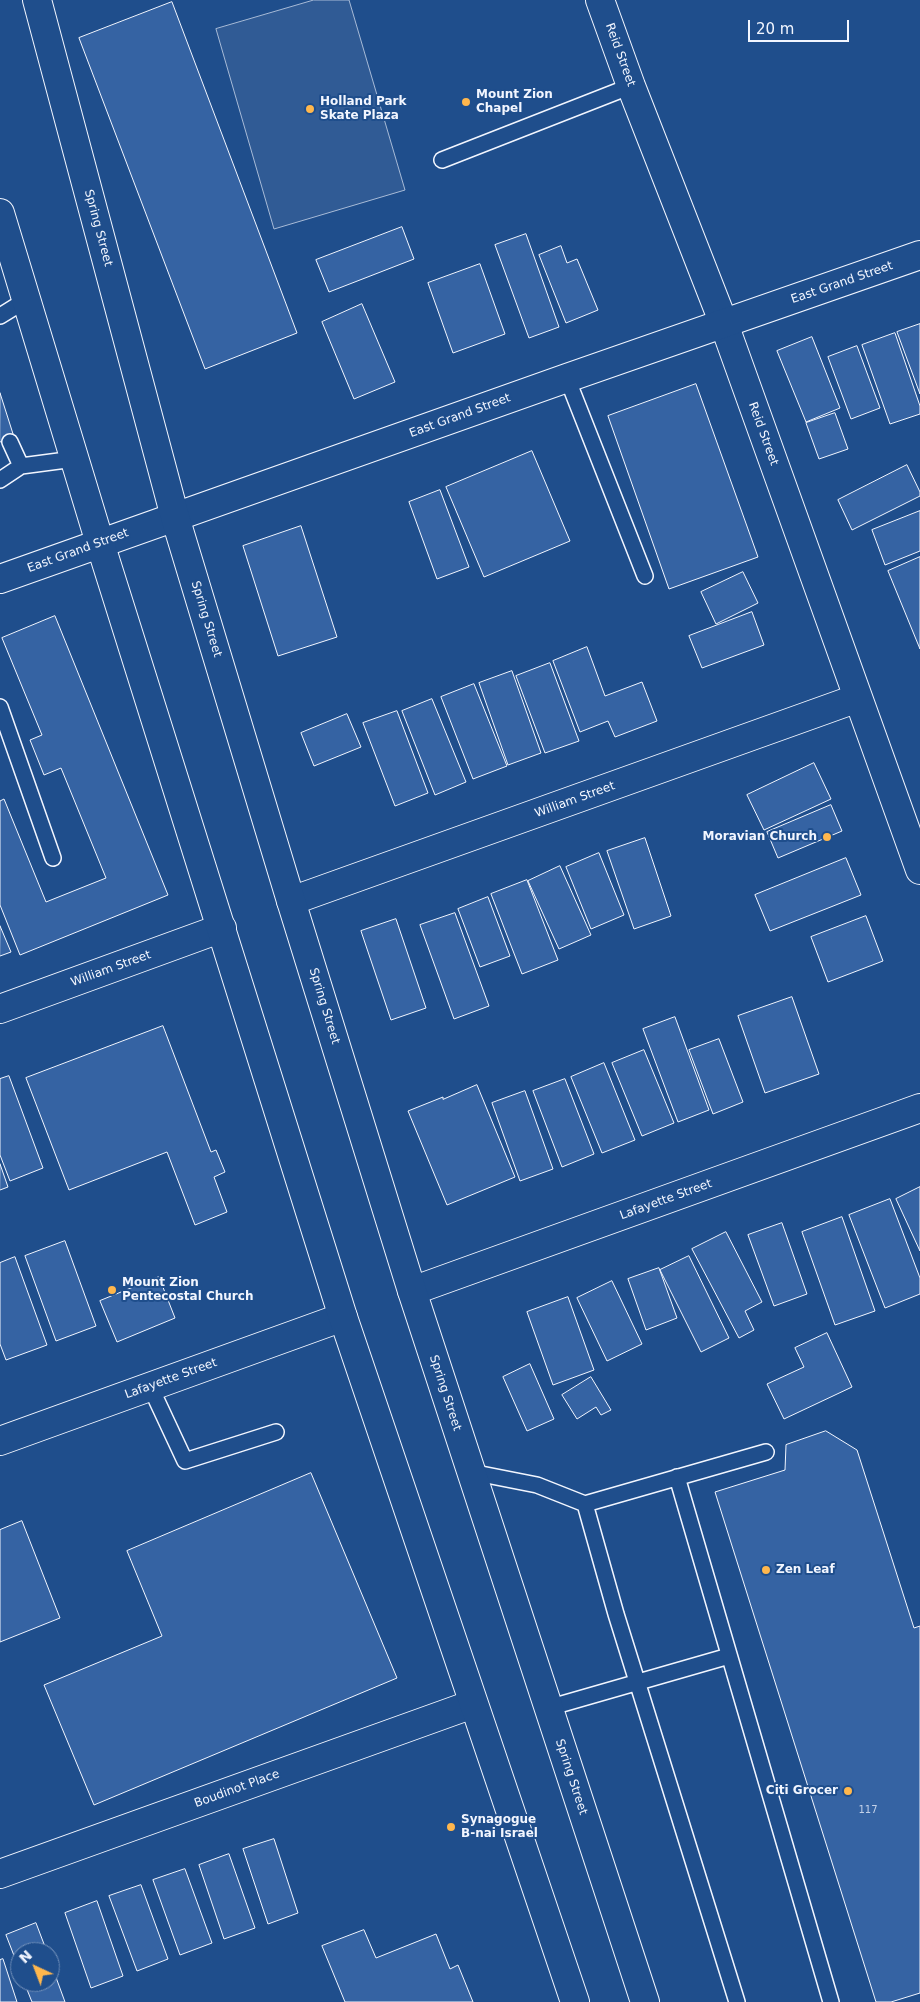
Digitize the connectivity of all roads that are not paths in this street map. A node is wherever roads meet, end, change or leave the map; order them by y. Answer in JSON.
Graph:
{"nodes":[{"id":1,"x":37,"y":0,"type":"edge"},
{"id":2,"x":600,"y":0,"type":"edge"},
{"id":3,"x":632,"y":86,"type":"junction"},
{"id":4,"x":442,"y":160,"type":"dead end"},
{"id":5,"x":0,"y":213,"type":"edge"},
{"id":6,"x":920,"y":255,"type":"edge"},
{"id":7,"x":26,"y":300,"type":"junction"},
{"id":8,"x":0,"y":316,"type":"edge"},
{"id":9,"x":724,"y":324,"type":"junction"},
{"id":10,"x":567,"y":378,"type":"junction"},
{"id":11,"x":10,"y":442,"type":"dead end"},
{"id":12,"x":74,"y":458,"type":"junction"},
{"id":13,"x":22,"y":466,"type":"junction"},
{"id":14,"x":0,"y":480,"type":"edge"},
{"id":15,"x":175,"y":516,"type":"junction"},
{"id":16,"x":100,"y":543,"type":"junction"},
{"id":17,"x":645,"y":576,"type":"dead end"},
{"id":18,"x":0,"y":579,"type":"edge"},
{"id":19,"x":858,"y":698,"type":"junction"},
{"id":20,"x":0,"y":707,"type":"edge"},
{"id":21,"x":54,"y":858,"type":"dead end"},
{"id":22,"x":920,"y":870,"type":"edge"},
{"id":23,"x":291,"y":901,"type":"junction"},
{"id":24,"x":222,"y":928,"type":"junction"},
{"id":25,"x":0,"y":1009,"type":"edge"},
{"id":26,"x":920,"y":1108,"type":"edge"},
{"id":27,"x":412,"y":1291,"type":"junction"},
{"id":28,"x":342,"y":1317,"type":"junction"},
{"id":29,"x":150,"y":1386,"type":"junction"},
{"id":30,"x":276,"y":1432,"type":"dead end"},
{"id":31,"x":0,"y":1441,"type":"edge"},
{"id":32,"x":766,"y":1452,"type":"dead end"},
{"id":33,"x":470,"y":1472,"type":"junction"},
{"id":34,"x":676,"y":1477,"type":"junction"},
{"id":35,"x":585,"y":1504,"type":"junction"},
{"id":36,"x":729,"y":1656,"type":"junction"},
{"id":37,"x":638,"y":1683,"type":"junction"},
{"id":38,"x":473,"y":1704,"type":"junction"},
{"id":39,"x":548,"y":1708,"type":"junction"},
{"id":40,"x":0,"y":1874,"type":"edge"},
{"id":41,"x":575,"y":2002,"type":"edge"},
{"id":42,"x":645,"y":2002,"type":"edge"},
{"id":43,"x":737,"y":2002,"type":"edge"},
{"id":44,"x":831,"y":2002,"type":"edge"}],
"edges":[{"from":1,"to":15,"type":"main road","name":"Spring Street"},
{"from":2,"to":3,"type":"main road","name":"Reid Street"},
{"from":3,"to":4,"type":"lane"},
{"from":3,"to":9,"type":"main road","name":"Reid Street"},
{"from":5,"to":7,"type":"main road"},
{"from":6,"to":9,"type":"main road","name":"East Grand Street"},
{"from":7,"to":8,"type":"lane"},
{"from":7,"to":12,"type":"main road"},
{"from":9,"to":10,"type":"main road","name":"East Grand Street"},
{"from":9,"to":19,"type":"main road","name":"Reid Street"},
{"from":10,"to":15,"type":"main road","name":"East Grand Street"},
{"from":10,"to":17,"type":"lane"},
{"from":11,"to":13,"type":"lane"},
{"from":12,"to":13,"type":"lane"},
{"from":12,"to":16,"type":"main road"},
{"from":13,"to":14,"type":"lane"},
{"from":15,"to":16,"type":"main road","name":"East Grand Street"},
{"from":15,"to":23,"type":"main road","name":"Spring Street"},
{"from":16,"to":18,"type":"main road","name":"East Grand Street"},
{"from":16,"to":24,"type":"main road"},
{"from":19,"to":22,"type":"main road","name":"Reid Street"},
{"from":19,"to":23,"type":"main road","name":"William Street"},
{"from":20,"to":21,"type":"lane"},
{"from":23,"to":27,"type":"main road","name":"Spring Street"},
{"from":24,"to":25,"type":"main road","name":"William Street"},
{"from":24,"to":28,"type":"main road"},
{"from":26,"to":27,"type":"main road","name":"Lafayette Street"},
{"from":27,"to":33,"type":"main road","name":"Spring Street"},
{"from":28,"to":29,"type":"main road","name":"Lafayette Street"},
{"from":28,"to":38,"type":"main road"},
{"from":29,"to":30,"type":"lane"},
{"from":29,"to":31,"type":"main road","name":"Lafayette Street"},
{"from":32,"to":34,"type":"lane"},
{"from":33,"to":35,"type":"lane"},
{"from":33,"to":39,"type":"main road","name":"Spring Street"},
{"from":34,"to":35,"type":"lane"},
{"from":34,"to":36,"type":"lane"},
{"from":35,"to":37,"type":"lane"},
{"from":36,"to":37,"type":"lane"},
{"from":36,"to":44,"type":"lane"},
{"from":37,"to":39,"type":"lane"},
{"from":37,"to":43,"type":"lane"},
{"from":38,"to":40,"type":"main road","name":"Boudinot Place"},
{"from":38,"to":41,"type":"main road"},
{"from":39,"to":42,"type":"main road","name":"Spring Street"}]}
